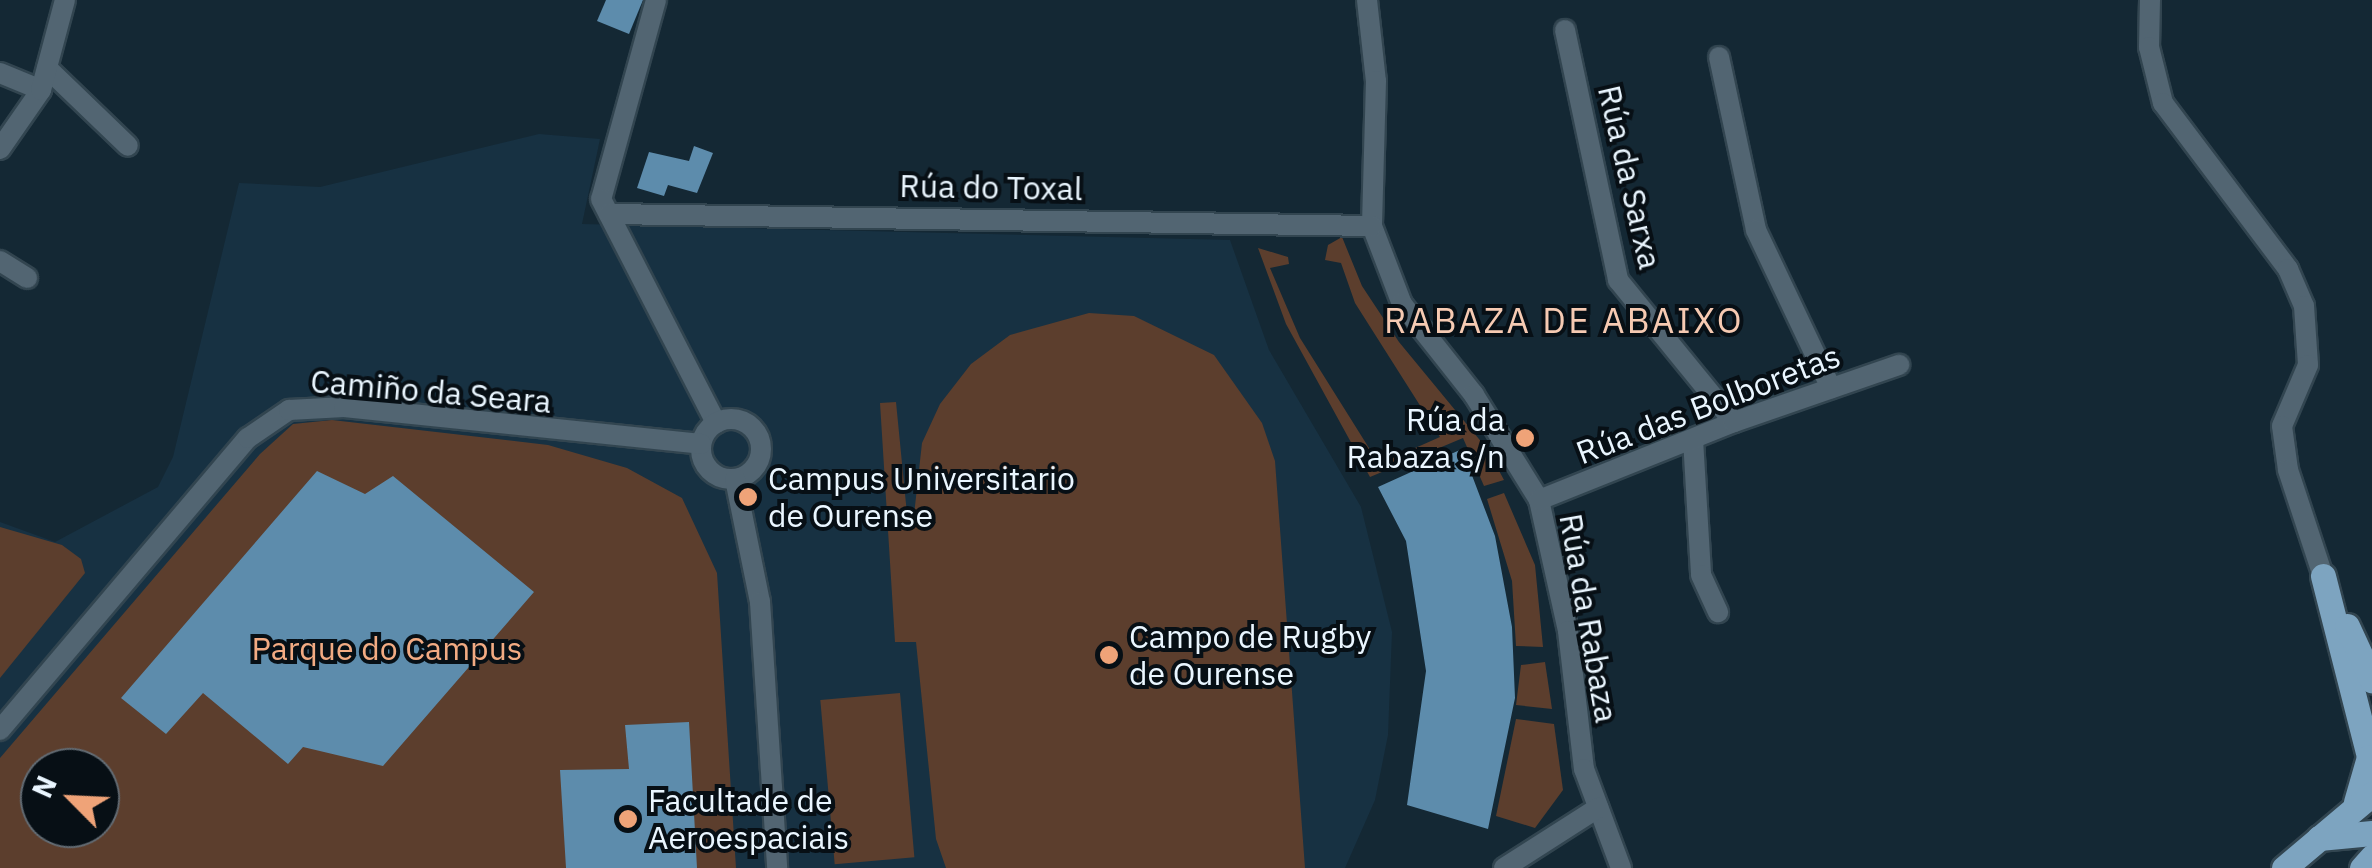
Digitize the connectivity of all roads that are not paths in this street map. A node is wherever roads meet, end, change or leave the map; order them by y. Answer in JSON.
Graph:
{"nodes":[{"id":1,"x":65,"y":0,"type":"edge"},
{"id":2,"x":656,"y":0,"type":"edge"},
{"id":3,"x":1367,"y":0,"type":"edge"},
{"id":4,"x":2150,"y":0,"type":"edge"},
{"id":5,"x":1566,"y":30,"type":"dead end"},
{"id":6,"x":1719,"y":57,"type":"dead end"},
{"id":7,"x":47,"y":68,"type":"junction"},
{"id":8,"x":0,"y":73,"type":"edge"},
{"id":9,"x":40,"y":90,"type":"junction"},
{"id":10,"x":128,"y":146,"type":"dead end"},
{"id":11,"x":0,"y":149,"type":"edge"},
{"id":12,"x":608,"y":214,"type":"junction"},
{"id":13,"x":1372,"y":226,"type":"junction"},
{"id":14,"x":0,"y":261,"type":"edge"},
{"id":15,"x":27,"y":278,"type":"dead end"},
{"id":16,"x":1899,"y":365,"type":"dead end"},
{"id":17,"x":1831,"y":388,"type":"junction"},
{"id":18,"x":1734,"y":422,"type":"junction"},
{"id":19,"x":716,"y":423,"type":"junction"},
{"id":20,"x":1693,"y":439,"type":"junction"},
{"id":21,"x":701,"y":444,"type":"junction"},
{"id":22,"x":735,"y":479,"type":"junction"},
{"id":23,"x":1538,"y":500,"type":"junction"},
{"id":24,"x":2323,"y":576,"type":"junction"},
{"id":25,"x":1718,"y":612,"type":"dead end"},
{"id":26,"x":2372,"y":680,"type":"edge"},
{"id":27,"x":0,"y":730,"type":"edge"},
{"id":28,"x":2364,"y":798,"type":"edge"},
{"id":29,"x":1598,"y":808,"type":"junction"},
{"id":30,"x":2372,"y":833,"type":"edge"},
{"id":31,"x":2319,"y":838,"type":"junction"},
{"id":32,"x":2372,"y":858,"type":"edge"},
{"id":33,"x":777,"y":868,"type":"edge"},
{"id":34,"x":1504,"y":868,"type":"edge"},
{"id":35,"x":1622,"y":868,"type":"edge"},
{"id":36,"x":2284,"y":868,"type":"edge"},
{"id":37,"x":2362,"y":868,"type":"edge"}],
"edges":[{"from":1,"to":7,"type":"street"},
{"from":2,"to":12,"type":"street"},
{"from":3,"to":13,"type":"street","name":"Rúa da Rabaza"},
{"from":4,"to":24,"type":"street"},
{"from":5,"to":18,"type":"street","name":"Rúa da Sarxa"},
{"from":6,"to":17,"type":"street"},
{"from":7,"to":9,"type":"street"},
{"from":7,"to":10,"type":"street"},
{"from":8,"to":9,"type":"street"},
{"from":9,"to":11,"type":"street"},
{"from":12,"to":13,"type":"street","name":"Rúa do Toxal"},
{"from":12,"to":19,"type":"street"},
{"from":13,"to":23,"type":"street","name":"Rúa da Rabaza"},
{"from":14,"to":15,"type":"street"},
{"from":16,"to":17,"type":"street","name":"Rúa das Bolboretas"},
{"from":17,"to":18,"type":"street","name":"Rúa das Bolboretas"},
{"from":18,"to":20,"type":"street","name":"Rúa das Bolboretas"},
{"from":19,"to":21,"type":"street"},
{"from":19,"to":22,"type":"street"},
{"from":20,"to":23,"type":"street","name":"Rúa das Bolboretas"},
{"from":20,"to":25,"type":"street"},
{"from":21,"to":22,"type":"street"},
{"from":21,"to":27,"type":"street","name":"Camiño da Seara"},
{"from":22,"to":33,"type":"street"},
{"from":23,"to":29,"type":"street","name":"Rúa da Rabaza"},
{"from":24,"to":26,"type":"main road"},
{"from":24,"to":28,"type":"main road"},
{"from":28,"to":31,"type":"main road"},
{"from":29,"to":34,"type":"street"},
{"from":29,"to":35,"type":"street","name":"Rúa da Rabaza"},
{"from":30,"to":31,"type":"main road"},
{"from":31,"to":36,"type":"main road"},
{"from":32,"to":37,"type":"main road"}]}
